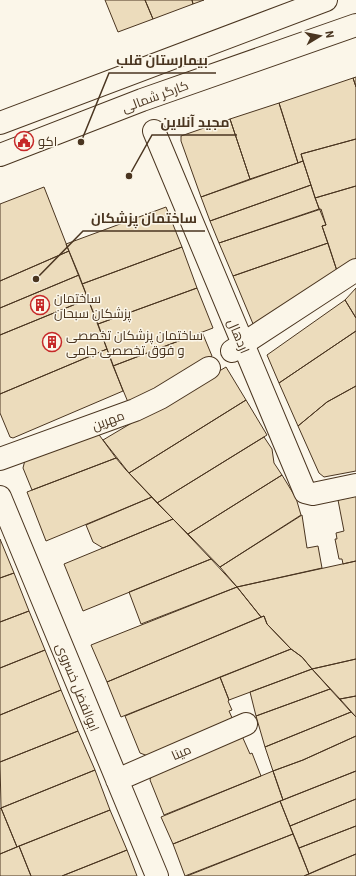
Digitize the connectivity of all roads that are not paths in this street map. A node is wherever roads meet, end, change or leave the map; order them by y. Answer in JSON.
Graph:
{"nodes":[{"id":1,"x":326,"y":0,"type":"edge"},
{"id":2,"x":356,"y":25,"type":"edge"},
{"id":3,"x":0,"y":123,"type":"edge"},
{"id":4,"x":154,"y":131,"type":"dead end"},
{"id":5,"x":0,"y":155,"type":"edge"},
{"id":6,"x":356,"y":270,"type":"edge"},
{"id":7,"x":237,"y":348,"type":"junction"},
{"id":8,"x":209,"y":368,"type":"dead end"},
{"id":9,"x":0,"y":459,"type":"edge"},
{"id":10,"x":356,"y":485,"type":"edge"},
{"id":11,"x":0,"y":497,"type":"edge"},
{"id":12,"x":246,"y":724,"type":"dead end"},
{"id":13,"x":117,"y":780,"type":"junction"},
{"id":14,"x":157,"y":876,"type":"edge"}],
"edges":[{"from":1,"to":3,"type":"street"},
{"from":2,"to":5,"type":"street","name":"کارگر شمالی"},
{"from":4,"to":7,"type":"street","name":"اردهال"},
{"from":6,"to":7,"type":"street"},
{"from":7,"to":10,"type":"street","name":"اردهال"},
{"from":8,"to":9,"type":"street","name":"مهرین"},
{"from":11,"to":13,"type":"street","name":"ابوالفضل خسروی"},
{"from":12,"to":13,"type":"street","name":"مینا"},
{"from":13,"to":14,"type":"street","name":"ابوالفضل خسروی"}]}
